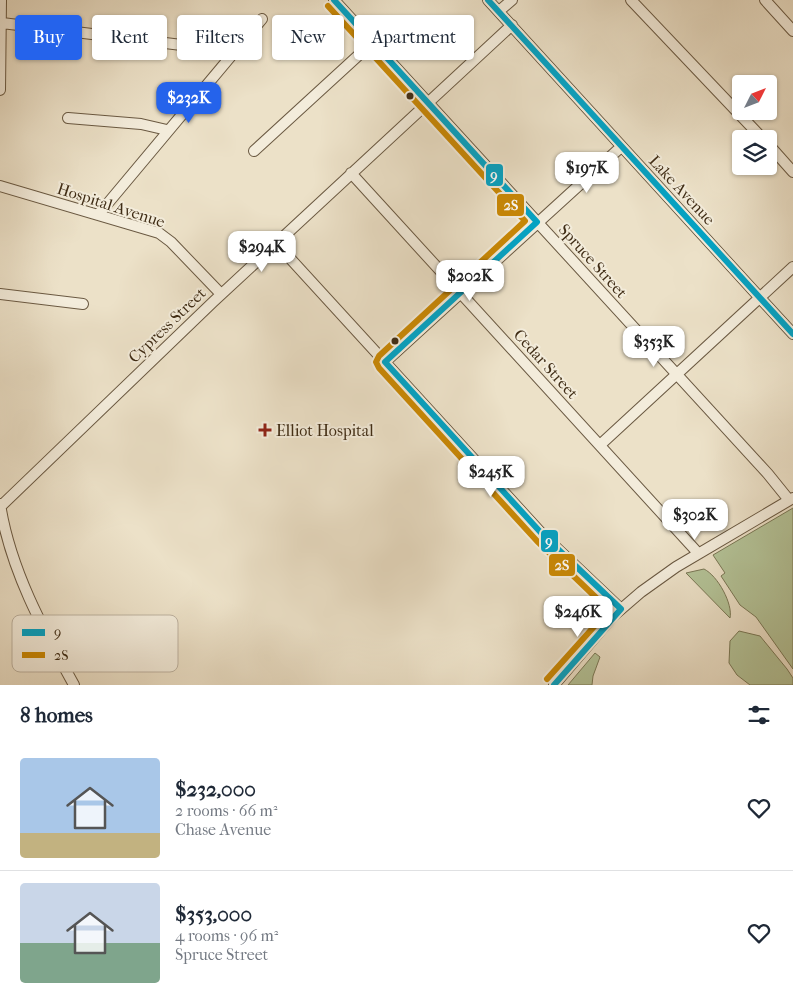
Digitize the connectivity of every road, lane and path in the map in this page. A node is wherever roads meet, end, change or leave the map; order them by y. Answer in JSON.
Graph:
{"nodes":[{"id":1,"x":1,"y":0,"type":"edge"},
{"id":2,"x":334,"y":0,"type":"edge"},
{"id":3,"x":488,"y":0,"type":"edge"},
{"id":4,"x":512,"y":0,"type":"edge"},
{"id":5,"x":631,"y":0,"type":"edge"},
{"id":6,"x":765,"y":0,"type":"edge"},
{"id":7,"x":499,"y":12,"type":"junction"},
{"id":8,"x":354,"y":22,"type":"edge"},
{"id":9,"x":2,"y":23,"type":"junction"},
{"id":10,"x":512,"y":25,"type":"junction"},
{"id":11,"x":793,"y":30,"type":"edge"},
{"id":12,"x":177,"y":44,"type":"edge"},
{"id":13,"x":354,"y":59,"type":"edge"},
{"id":14,"x":227,"y":60,"type":"edge"},
{"id":15,"x":390,"y":60,"type":"edge"},
{"id":16,"x":1,"y":72,"type":"edge"},
{"id":17,"x":0,"y":90,"type":"edge"},
{"id":18,"x":428,"y":102,"type":"junction"},
{"id":19,"x":68,"y":118,"type":"dead end"},
{"id":20,"x":167,"y":130,"type":"junction"},
{"id":21,"x":754,"y":130,"type":"edge"},
{"id":22,"x":621,"y":147,"type":"junction"},
{"id":23,"x":254,"y":151,"type":"dead end"},
{"id":24,"x":777,"y":154,"type":"edge"},
{"id":25,"x":793,"y":172,"type":"edge"},
{"id":26,"x":351,"y":173,"type":"junction"},
{"id":27,"x":0,"y":186,"type":"edge"},
{"id":28,"x":98,"y":215,"type":"junction"},
{"id":29,"x":537,"y":222,"type":"junction"},
{"id":30,"x":276,"y":243,"type":"junction"},
{"id":31,"x":793,"y":267,"type":"edge"},
{"id":32,"x":461,"y":293,"type":"junction"},
{"id":33,"x":0,"y":294,"type":"edge"},
{"id":34,"x":222,"y":294,"type":"junction"},
{"id":35,"x":760,"y":297,"type":"junction"},
{"id":36,"x":83,"y":304,"type":"dead end"},
{"id":37,"x":793,"y":334,"type":"edge"},
{"id":38,"x":385,"y":362,"type":"junction"},
{"id":39,"x":676,"y":374,"type":"junction"},
{"id":40,"x":600,"y":445,"type":"junction"},
{"id":41,"x":791,"y":499,"type":"edge"},
{"id":42,"x":0,"y":506,"type":"edge"},
{"id":43,"x":698,"y":553,"type":"junction"},
{"id":44,"x":621,"y":609,"type":"junction"},
{"id":45,"x":38,"y":615,"type":"edge"},
{"id":46,"x":67,"y":672,"type":"edge"},
{"id":47,"x":74,"y":685,"type":"edge"},
{"id":48,"x":554,"y":685,"type":"edge"}],
"edges":[{"from":1,"to":9,"type":"street"},
{"from":2,"to":8,"type":"street","name":"Spruce Street"},
{"from":3,"to":7,"type":"street","name":"Lake Avenue"},
{"from":4,"to":7,"type":"street"},
{"from":5,"to":21,"type":"street"},
{"from":6,"to":11,"type":"street"},
{"from":7,"to":10,"type":"street","name":"Lake Avenue"},
{"from":9,"to":12,"type":"street"},
{"from":9,"to":16,"type":"street"},
{"from":10,"to":18,"type":"street","name":"Cypress Street"},
{"from":10,"to":22,"type":"street","name":"Lake Avenue"},
{"from":13,"to":23,"type":"street"},
{"from":14,"to":20,"type":"street"},
{"from":15,"to":18,"type":"street","name":"Spruce Street"},
{"from":16,"to":17,"type":"street"},
{"from":18,"to":26,"type":"street","name":"Cypress Street"},
{"from":18,"to":29,"type":"street","name":"Spruce Street"},
{"from":19,"to":20,"type":"street"},
{"from":20,"to":28,"type":"street"},
{"from":22,"to":29,"type":"street"},
{"from":22,"to":35,"type":"street","name":"Lake Avenue"},
{"from":24,"to":25,"type":"street"},
{"from":26,"to":30,"type":"street","name":"Cypress Street"},
{"from":26,"to":32,"type":"street","name":"Cedar Street"},
{"from":27,"to":28,"type":"street","name":"Hospital Avenue"},
{"from":28,"to":34,"type":"street","name":"Hospital Avenue"},
{"from":29,"to":32,"type":"street"},
{"from":29,"to":39,"type":"street","name":"Spruce Street"},
{"from":30,"to":34,"type":"street","name":"Cypress Street"},
{"from":30,"to":38,"type":"street"},
{"from":31,"to":35,"type":"street"},
{"from":32,"to":38,"type":"street"},
{"from":32,"to":40,"type":"street","name":"Cedar Street"},
{"from":33,"to":36,"type":"street"},
{"from":34,"to":42,"type":"street","name":"Cypress Street"},
{"from":35,"to":37,"type":"street","name":"Lake Avenue"},
{"from":35,"to":39,"type":"street"},
{"from":38,"to":44,"type":"street"},
{"from":39,"to":40,"type":"street"},
{"from":39,"to":41,"type":"street","name":"Spruce Street"},
{"from":40,"to":43,"type":"street","name":"Cedar Street"},
{"from":41,"to":43,"type":"street"},
{"from":42,"to":45,"type":"street"},
{"from":43,"to":44,"type":"street"},
{"from":44,"to":48,"type":"street"},
{"from":46,"to":47,"type":"street"}]}
